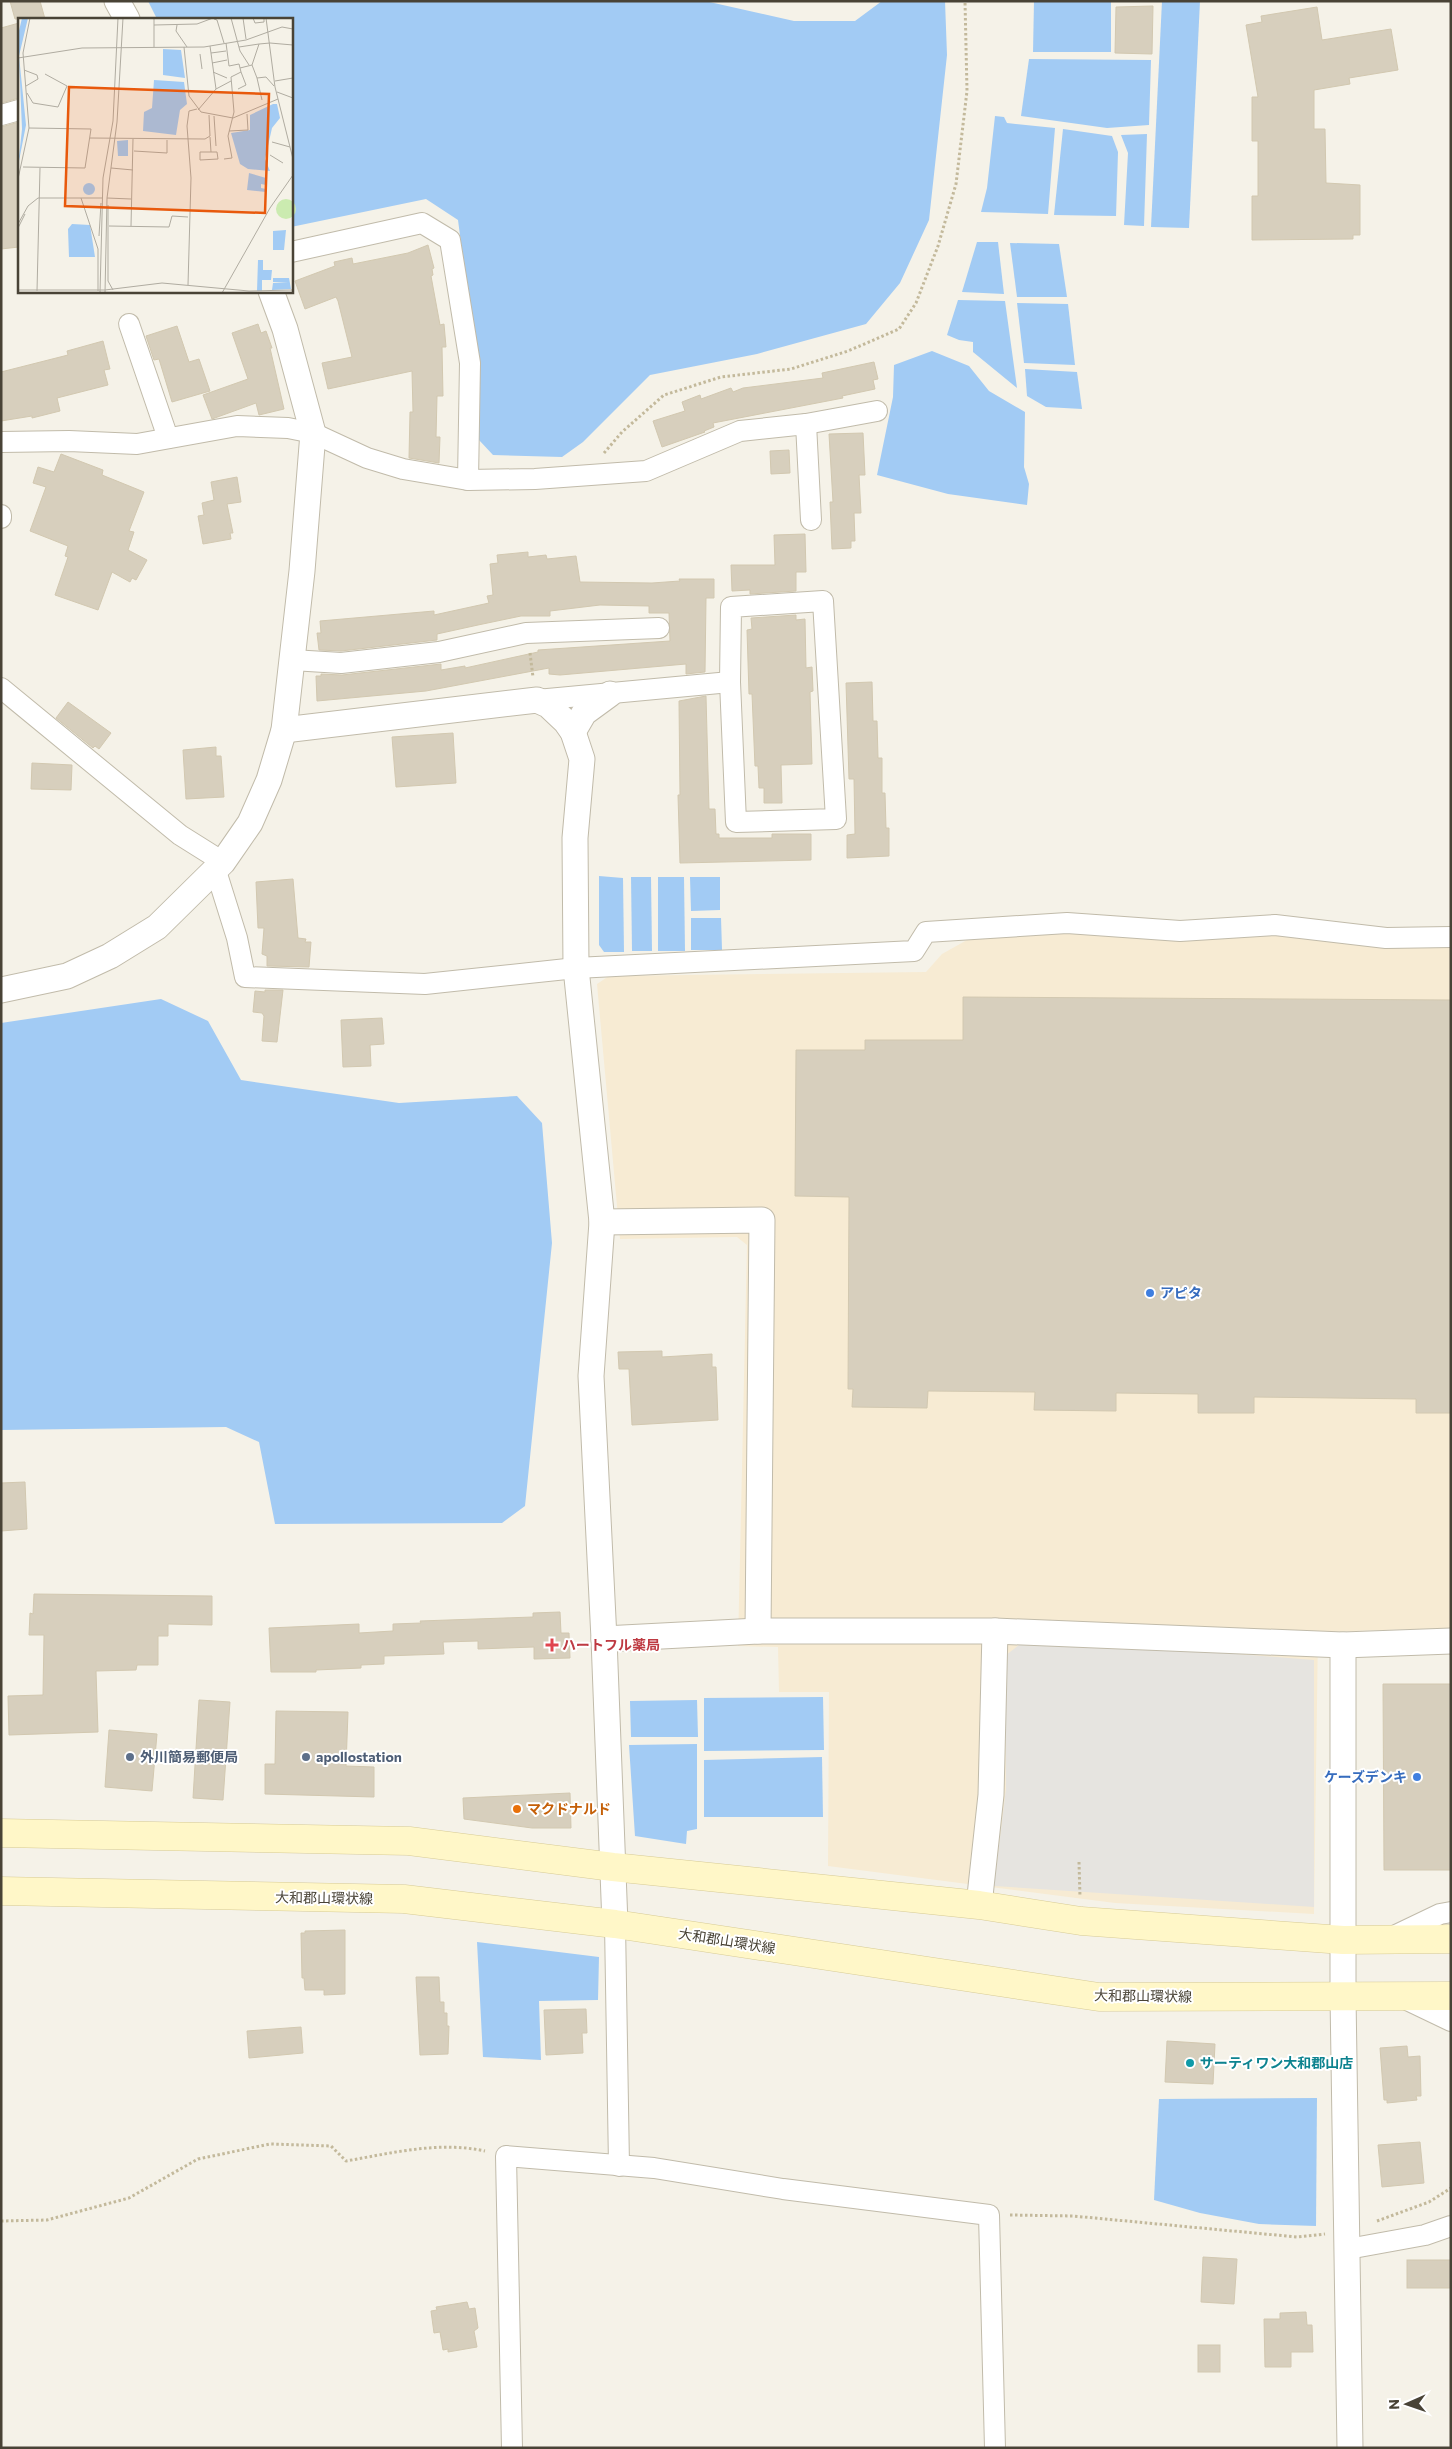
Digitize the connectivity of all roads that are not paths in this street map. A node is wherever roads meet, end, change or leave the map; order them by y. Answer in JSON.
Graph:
{"nodes":[{"id":1,"x":117,"y":1,"type":"edge"},
{"id":2,"x":126,"y":18,"type":"edge"},
{"id":3,"x":18,"y":110,"type":"edge"},
{"id":4,"x":1,"y":115,"type":"edge"},
{"id":5,"x":292,"y":252,"type":"edge"},
{"id":6,"x":271,"y":292,"type":"edge"},
{"id":7,"x":129,"y":324,"type":"dead end"},
{"id":8,"x":877,"y":412,"type":"dead end"},
{"id":9,"x":806,"y":424,"type":"junction"},
{"id":10,"x":313,"y":433,"type":"junction"},
{"id":11,"x":168,"y":438,"type":"junction"},
{"id":12,"x":1,"y":442,"type":"edge"},
{"id":13,"x":468,"y":480,"type":"junction"},
{"id":14,"x":811,"y":520,"type":"dead end"},
{"id":15,"x":659,"y":628,"type":"dead end"},
{"id":16,"x":292,"y":660,"type":"junction"},
{"id":17,"x":730,"y":682,"type":"junction"},
{"id":18,"x":1,"y":688,"type":"edge"},
{"id":19,"x":610,"y":694,"type":"junction"},
{"id":20,"x":537,"y":700,"type":"junction"},
{"id":21,"x":284,"y":730,"type":"junction"},
{"id":22,"x":573,"y":732,"type":"junction"},
{"id":23,"x":220,"y":867,"type":"junction"},
{"id":24,"x":1451,"y":937,"type":"edge"},
{"id":25,"x":576,"y":968,"type":"junction"},
{"id":26,"x":1,"y":990,"type":"edge"},
{"id":27,"x":602,"y":1222,"type":"junction"},
{"id":28,"x":995,"y":1631,"type":"junction"},
{"id":29,"x":758,"y":1632,"type":"junction"},
{"id":30,"x":604,"y":1639,"type":"junction"},
{"id":31,"x":1451,"y":1642,"type":"edge"},
{"id":32,"x":1343,"y":1645,"type":"junction"},
{"id":33,"x":1,"y":1833,"type":"edge"},
{"id":34,"x":612,"y":1867,"type":"junction"},
{"id":35,"x":1,"y":1891,"type":"edge"},
{"id":36,"x":979,"y":1905,"type":"junction"},
{"id":37,"x":1451,"y":1912,"type":"edge"},
{"id":38,"x":615,"y":1924,"type":"junction"},
{"id":39,"x":1451,"y":1939,"type":"edge"},
{"id":40,"x":1343,"y":1940,"type":"junction"},
{"id":41,"x":1385,"y":1940,"type":"junction"},
{"id":42,"x":1342,"y":1996,"type":"junction"},
{"id":43,"x":1399,"y":1996,"type":"junction"},
{"id":44,"x":1451,"y":1996,"type":"edge"},
{"id":45,"x":1451,"y":2020,"type":"edge"},
{"id":46,"x":619,"y":2166,"type":"junction"},
{"id":47,"x":1451,"y":2226,"type":"edge"},
{"id":48,"x":1348,"y":2240,"type":"junction"},
{"id":49,"x":512,"y":2448,"type":"edge"},
{"id":50,"x":995,"y":2448,"type":"edge"},
{"id":51,"x":1350,"y":2448,"type":"edge"}],
"edges":[{"from":1,"to":2,"type":"street"},
{"from":3,"to":4,"type":"street"},
{"from":5,"to":13,"type":"street"},
{"from":6,"to":10,"type":"street"},
{"from":7,"to":11,"type":"street"},
{"from":8,"to":9,"type":"street"},
{"from":9,"to":13,"type":"street"},
{"from":9,"to":14,"type":"street"},
{"from":10,"to":11,"type":"street"},
{"from":10,"to":13,"type":"street"},
{"from":10,"to":16,"type":"street"},
{"from":11,"to":12,"type":"street"},
{"from":15,"to":16,"type":"street"},
{"from":16,"to":21,"type":"street"},
{"from":17,"to":17,"type":"street"},
{"from":17,"to":19,"type":"street"},
{"from":18,"to":23,"type":"street"},
{"from":19,"to":20,"type":"street"},
{"from":19,"to":22,"type":"street"},
{"from":20,"to":21,"type":"street"},
{"from":20,"to":22,"type":"street"},
{"from":21,"to":23,"type":"street"},
{"from":22,"to":25,"type":"street"},
{"from":23,"to":25,"type":"street"},
{"from":23,"to":26,"type":"street"},
{"from":24,"to":25,"type":"street"},
{"from":25,"to":27,"type":"street"},
{"from":27,"to":29,"type":"street"},
{"from":27,"to":30,"type":"street"},
{"from":28,"to":29,"type":"street"},
{"from":28,"to":32,"type":"street"},
{"from":28,"to":36,"type":"street"},
{"from":29,"to":30,"type":"street"},
{"from":30,"to":34,"type":"street"},
{"from":31,"to":32,"type":"street"},
{"from":32,"to":40,"type":"street"},
{"from":33,"to":34,"type":"main road"},
{"from":34,"to":36,"type":"main road"},
{"from":34,"to":38,"type":"street"},
{"from":35,"to":38,"type":"main road","name":"大和郡山環状線"},
{"from":36,"to":40,"type":"main road"},
{"from":37,"to":41,"type":"street"},
{"from":38,"to":42,"type":"main road","name":"大和郡山環状線"},
{"from":38,"to":46,"type":"street"},
{"from":39,"to":41,"type":"main road"},
{"from":40,"to":41,"type":"main road"},
{"from":40,"to":42,"type":"street"},
{"from":42,"to":43,"type":"main road","name":"大和郡山環状線"},
{"from":42,"to":48,"type":"street"},
{"from":43,"to":44,"type":"main road","name":"大和郡山環状線"},
{"from":43,"to":45,"type":"street"},
{"from":46,"to":49,"type":"street"},
{"from":46,"to":50,"type":"street"},
{"from":47,"to":48,"type":"street"},
{"from":48,"to":51,"type":"street"}]}
